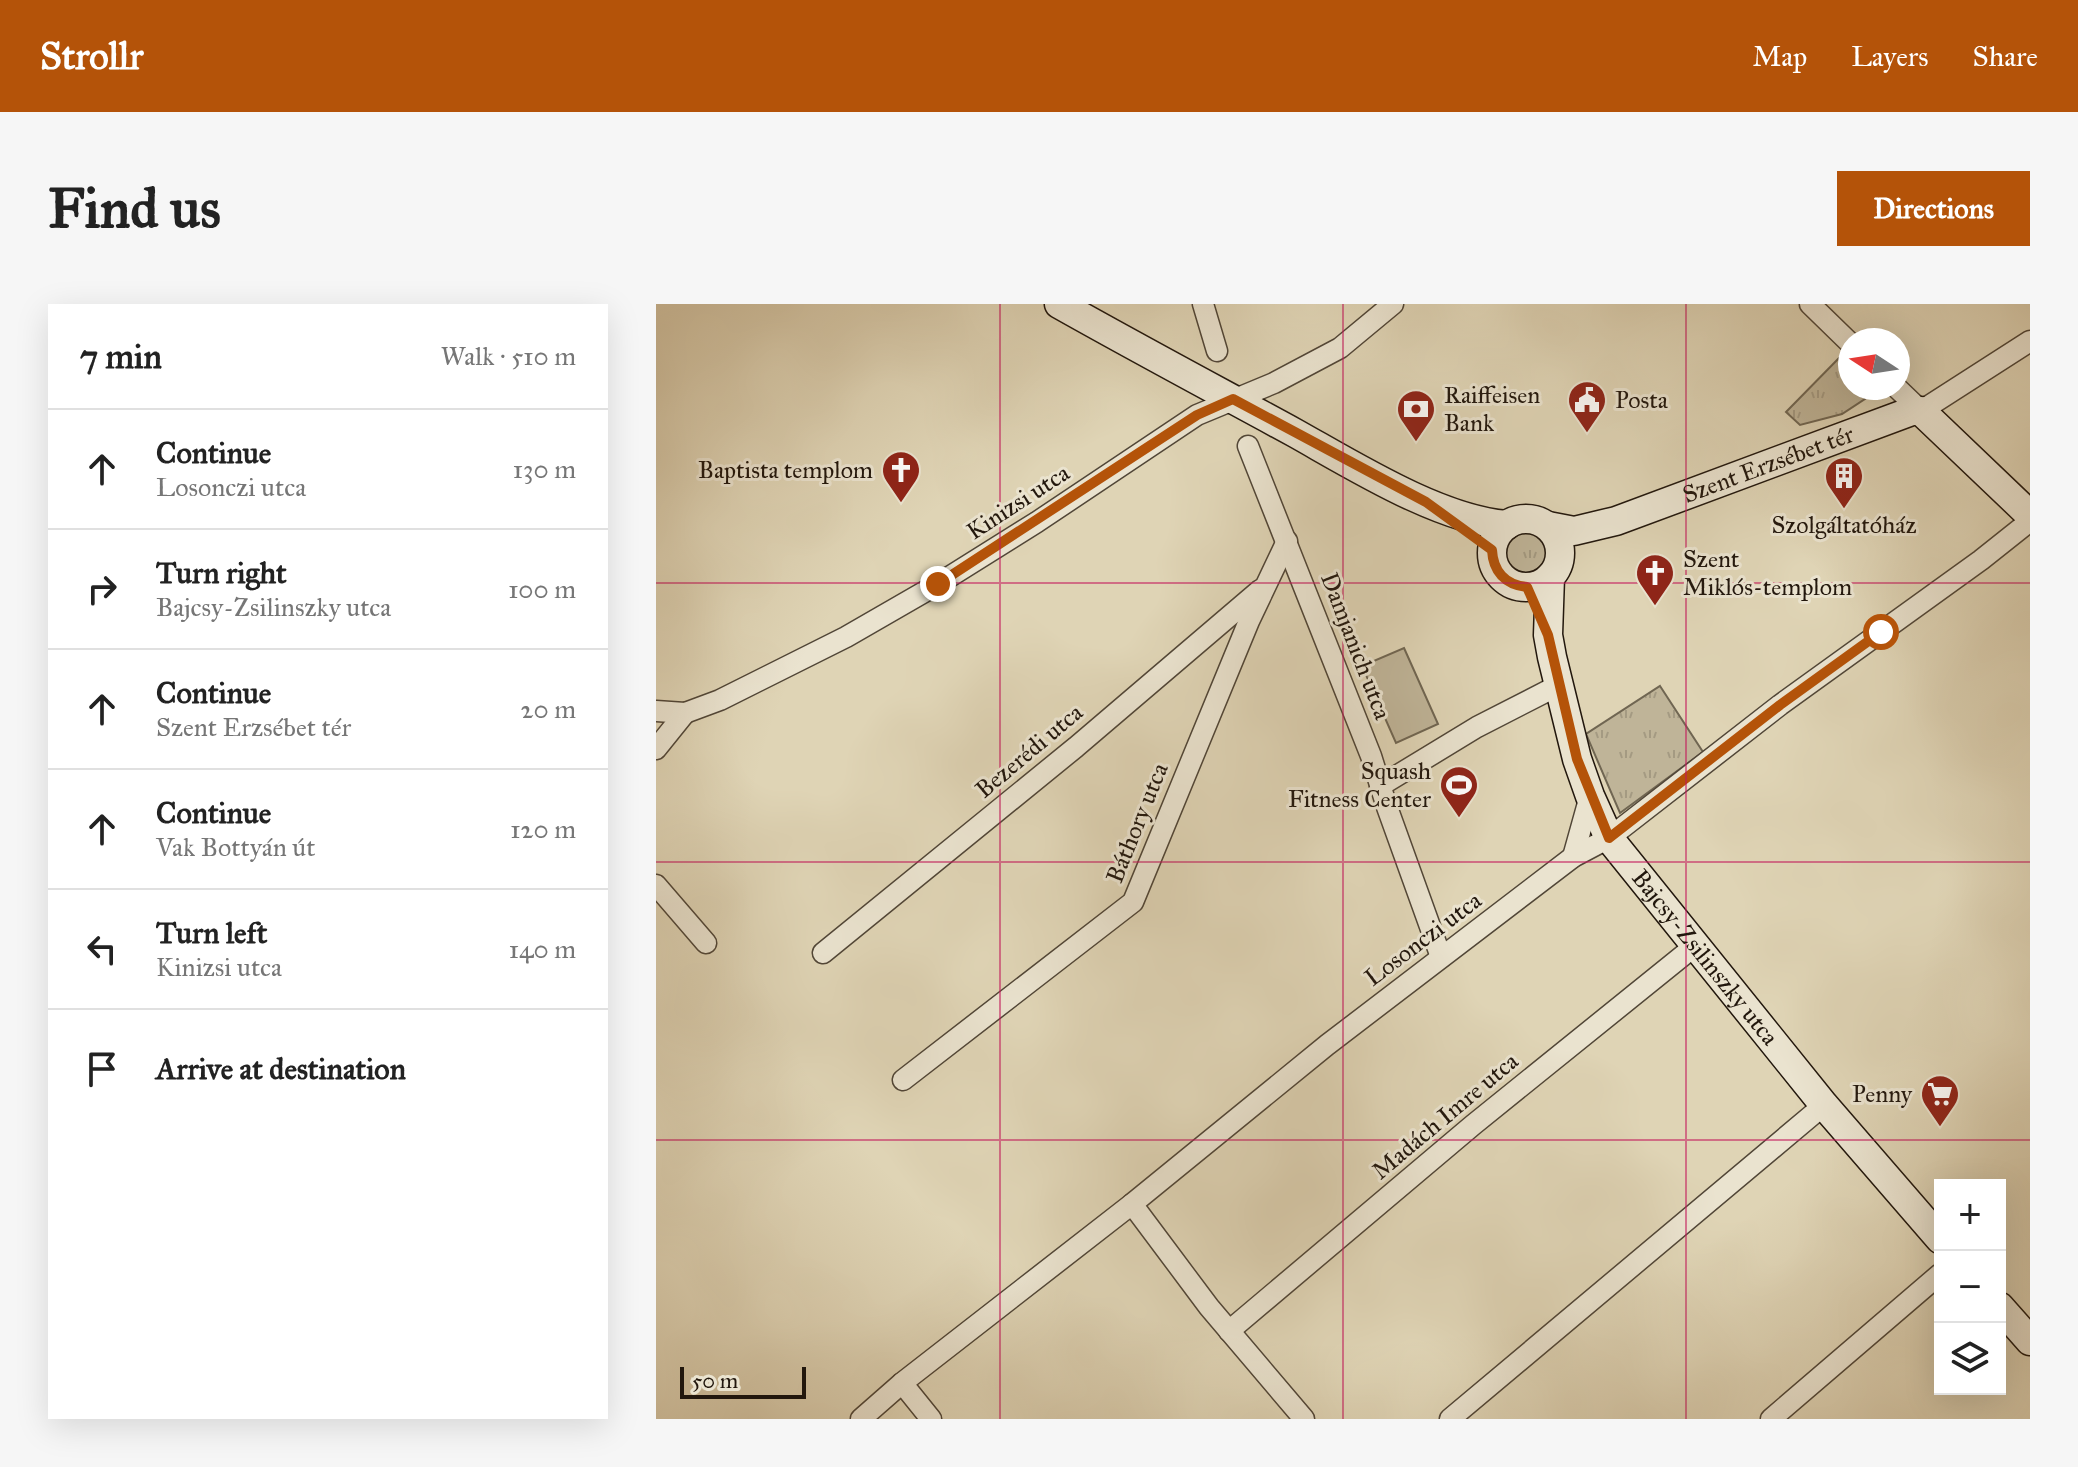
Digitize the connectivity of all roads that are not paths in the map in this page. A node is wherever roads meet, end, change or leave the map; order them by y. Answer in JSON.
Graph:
{"nodes":[{"id":1,"x":1059,"y":304,"type":"edge"},
{"id":2,"x":1203,"y":304,"type":"edge"},
{"id":3,"x":1393,"y":304,"type":"edge"},
{"id":4,"x":1810,"y":304,"type":"edge"},
{"id":5,"x":1838,"y":331,"type":"edge"},
{"id":6,"x":2030,"y":341,"type":"edge"},
{"id":7,"x":1217,"y":351,"type":"dead end"},
{"id":8,"x":1233,"y":399,"type":"junction"},
{"id":9,"x":1910,"y":400,"type":"edge"},
{"id":10,"x":1921,"y":411,"type":"junction"},
{"id":11,"x":1248,"y":446,"type":"dead end"},
{"id":12,"x":1426,"y":502,"type":"junction"},
{"id":13,"x":2030,"y":518,"type":"edge"},
{"id":14,"x":1616,"y":521,"type":"junction"},
{"id":15,"x":1507,"y":525,"type":"junction"},
{"id":16,"x":1548,"y":526,"type":"junction"},
{"id":17,"x":1287,"y":541,"type":"junction"},
{"id":18,"x":1492,"y":550,"type":"junction"},
{"id":19,"x":1546,"y":573,"type":"junction"},
{"id":20,"x":1264,"y":586,"type":"junction"},
{"id":21,"x":1559,"y":685,"type":"junction"},
{"id":22,"x":656,"y":711,"type":"edge"},
{"id":23,"x":685,"y":713,"type":"junction"},
{"id":24,"x":656,"y":749,"type":"edge"},
{"id":25,"x":1380,"y":786,"type":"junction"},
{"id":26,"x":1590,"y":796,"type":"junction"},
{"id":27,"x":1619,"y":830,"type":"junction"},
{"id":28,"x":1573,"y":857,"type":"junction"},
{"id":29,"x":656,"y":885,"type":"edge"},
{"id":30,"x":706,"y":943,"type":"dead end"},
{"id":31,"x":1696,"y":945,"type":"junction"},
{"id":32,"x":823,"y":953,"type":"dead end"},
{"id":33,"x":1441,"y":957,"type":"junction"},
{"id":34,"x":903,"y":1080,"type":"dead end"},
{"id":35,"x":1824,"y":1105,"type":"junction"},
{"id":36,"x":1132,"y":1204,"type":"junction"},
{"id":37,"x":1934,"y":1232,"type":"edge"},
{"id":38,"x":1934,"y":1279,"type":"edge"},
{"id":39,"x":2006,"y":1314,"type":"edge"},
{"id":40,"x":1229,"y":1331,"type":"junction"},
{"id":41,"x":2030,"y":1341,"type":"edge"},
{"id":42,"x":902,"y":1383,"type":"junction"},
{"id":43,"x":861,"y":1419,"type":"edge"},
{"id":44,"x":931,"y":1419,"type":"edge"},
{"id":45,"x":1304,"y":1419,"type":"edge"},
{"id":46,"x":1450,"y":1419,"type":"edge"},
{"id":47,"x":1771,"y":1419,"type":"edge"}],
"edges":[{"from":1,"to":8,"type":"street"},
{"from":2,"to":7,"type":"street"},
{"from":3,"to":8,"type":"street","name":"Kinizsi utca"},
{"from":4,"to":5,"type":"street"},
{"from":6,"to":10,"type":"street"},
{"from":8,"to":12,"type":"street"},
{"from":8,"to":23,"type":"street","name":"Kinizsi utca"},
{"from":9,"to":10,"type":"street"},
{"from":10,"to":13,"type":"street"},
{"from":10,"to":14,"type":"street","name":"Szent Erzsébet tér"},
{"from":11,"to":17,"type":"street","name":"Damjanich utca"},
{"from":12,"to":15,"type":"street","name":"Szent Erzsébet tér"},
{"from":12,"to":18,"type":"street"},
{"from":13,"to":27,"type":"street","name":"Losonczi utca"},
{"from":14,"to":16,"type":"street","name":"Szent Erzsébet tér"},
{"from":14,"to":19,"type":"street","name":"Szent Erzsébet tér"},
{"from":15,"to":16,"type":"street","name":"Szent Erzsébet tér"},
{"from":15,"to":18,"type":"street"},
{"from":16,"to":19,"type":"street"},
{"from":17,"to":20,"type":"street","name":"Báthory utca"},
{"from":17,"to":25,"type":"street","name":"Damjanich utca"},
{"from":18,"to":19,"type":"street"},
{"from":19,"to":21,"type":"street","name":"Bajcsy-Zsilinszky utca"},
{"from":20,"to":32,"type":"street","name":"Bezerédi utca"},
{"from":20,"to":34,"type":"street","name":"Báthory utca"},
{"from":21,"to":25,"type":"street"},
{"from":21,"to":26,"type":"street","name":"Bajcsy-Zsilinszky utca"},
{"from":22,"to":23,"type":"street","name":"Kinizsi utca"},
{"from":23,"to":24,"type":"street"},
{"from":25,"to":33,"type":"street","name":"Damjanich utca"},
{"from":26,"to":27,"type":"street","name":"Bajcsy-Zsilinszky utca"},
{"from":26,"to":28,"type":"street"},
{"from":27,"to":28,"type":"street","name":"Losonczi utca"},
{"from":27,"to":31,"type":"street","name":"Bajcsy-Zsilinszky utca"},
{"from":28,"to":33,"type":"street","name":"Losonczi utca"},
{"from":29,"to":30,"type":"street"},
{"from":31,"to":35,"type":"street","name":"Bajcsy-Zsilinszky utca"},
{"from":31,"to":40,"type":"street","name":"Madách Imre utca"},
{"from":33,"to":36,"type":"street","name":"Losonczi utca"},
{"from":35,"to":37,"type":"street","name":"Bajcsy-Zsilinszky utca"},
{"from":35,"to":46,"type":"street"},
{"from":36,"to":40,"type":"street"},
{"from":36,"to":42,"type":"street","name":"Losonczi utca"},
{"from":38,"to":47,"type":"street"},
{"from":39,"to":41,"type":"street"},
{"from":40,"to":45,"type":"street"},
{"from":42,"to":43,"type":"street","name":"Losonczi utca"},
{"from":42,"to":44,"type":"street"}]}
